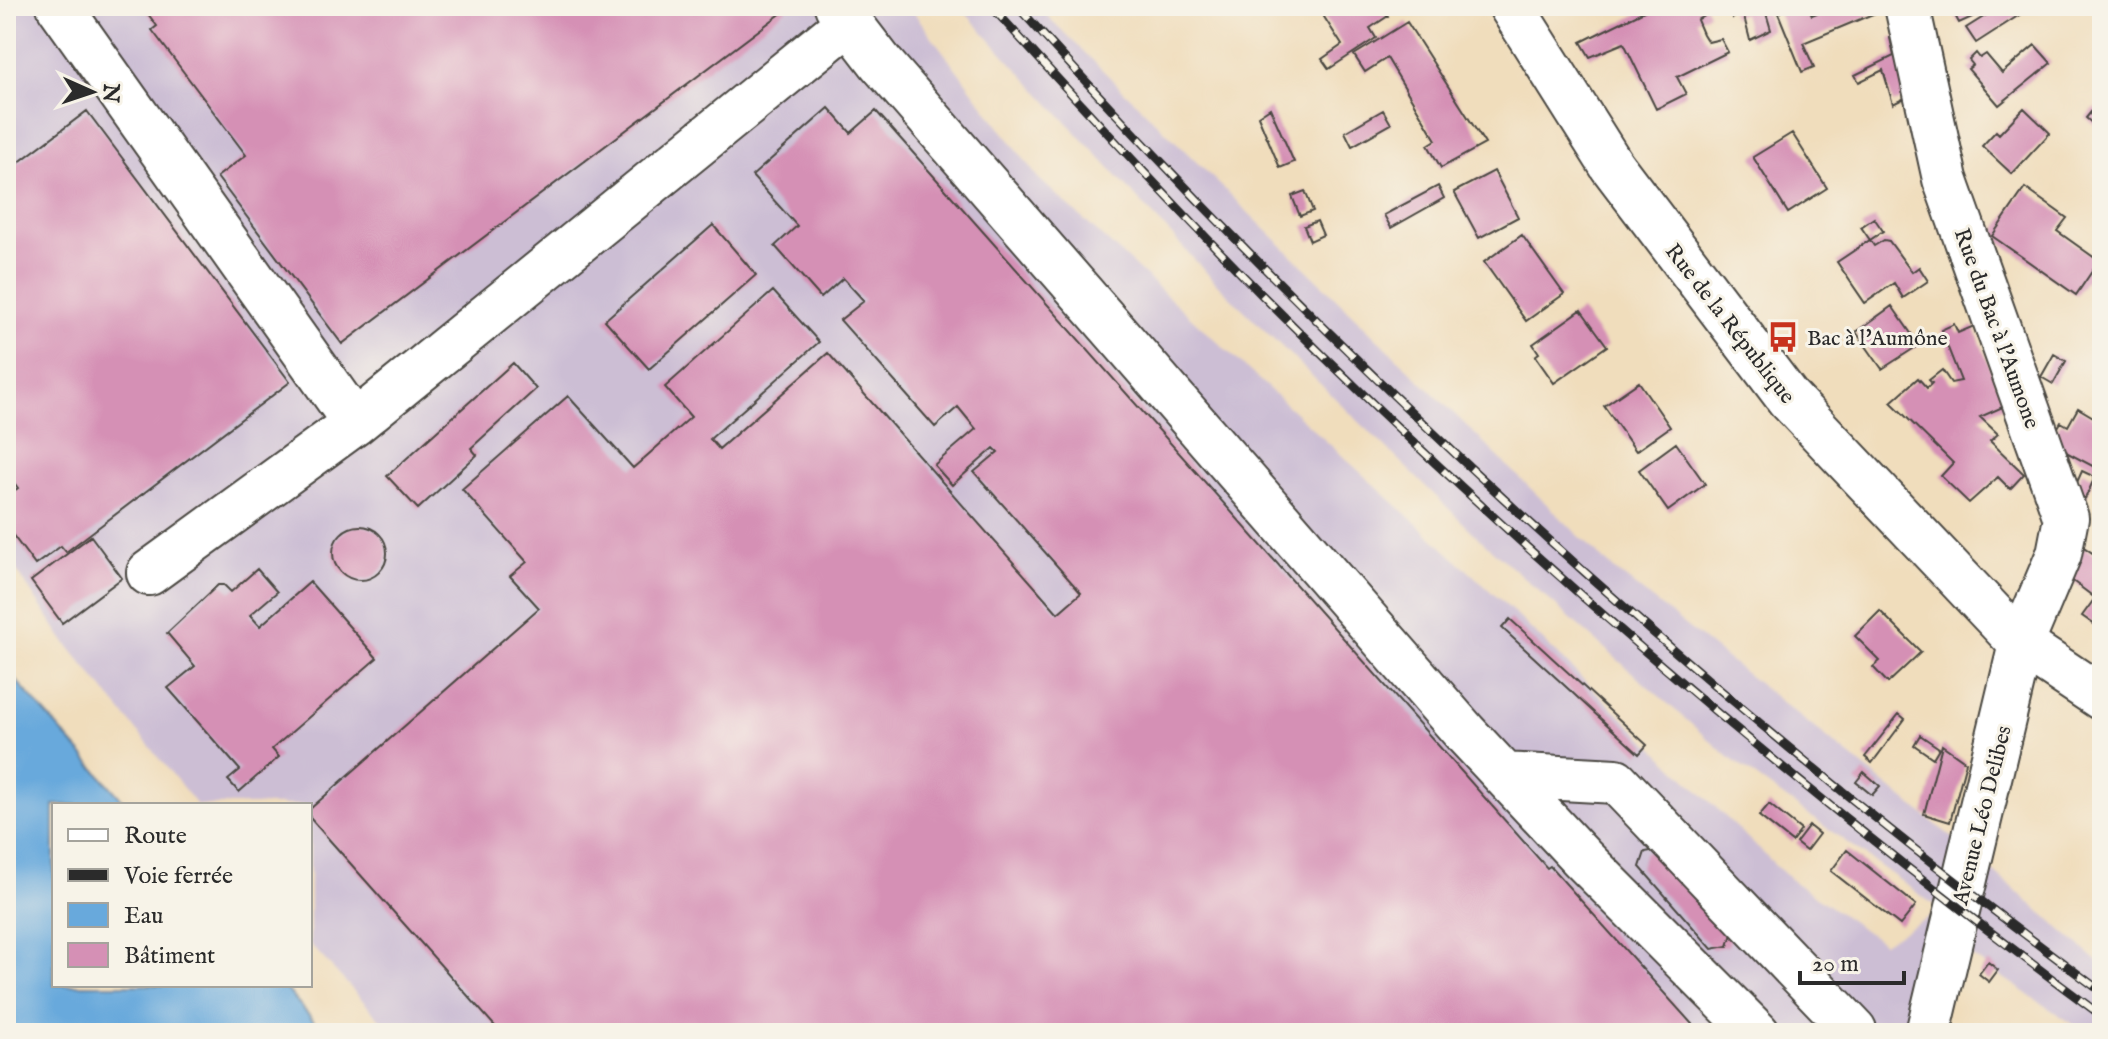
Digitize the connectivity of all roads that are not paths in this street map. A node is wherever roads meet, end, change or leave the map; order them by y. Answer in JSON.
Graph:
{"nodes":[{"id":1,"x":59,"y":6,"type":"edge"},
{"id":2,"x":1511,"y":6,"type":"edge"},
{"id":3,"x":1907,"y":6,"type":"edge"},
{"id":4,"x":843,"y":14,"type":"edge"},
{"id":5,"x":355,"y":423,"type":"junction"},
{"id":6,"x":149,"y":573,"type":"dead end"},
{"id":7,"x":2021,"y":644,"type":"junction"},
{"id":8,"x":2102,"y":698,"type":"edge"},
{"id":9,"x":1504,"y":775,"type":"junction"},
{"id":10,"x":1845,"y":1032,"type":"edge"},
{"id":11,"x":1757,"y":1033,"type":"edge"},
{"id":12,"x":1928,"y":1033,"type":"edge"}],
"edges":[{"from":1,"to":5,"type":"main road"},
{"from":2,"to":7,"type":"main road","name":"Rue de la République"},
{"from":3,"to":7,"type":"main road","name":"Rue du Bac à l'Aumone"},
{"from":4,"to":5,"type":"main road"},
{"from":4,"to":9,"type":"main road"},
{"from":5,"to":6,"type":"main road"},
{"from":7,"to":8,"type":"main road","name":"Rue de la République"},
{"from":7,"to":12,"type":"main road","name":"Avenue Léo Delibes"},
{"from":9,"to":10,"type":"main road"},
{"from":9,"to":11,"type":"main road"}]}
